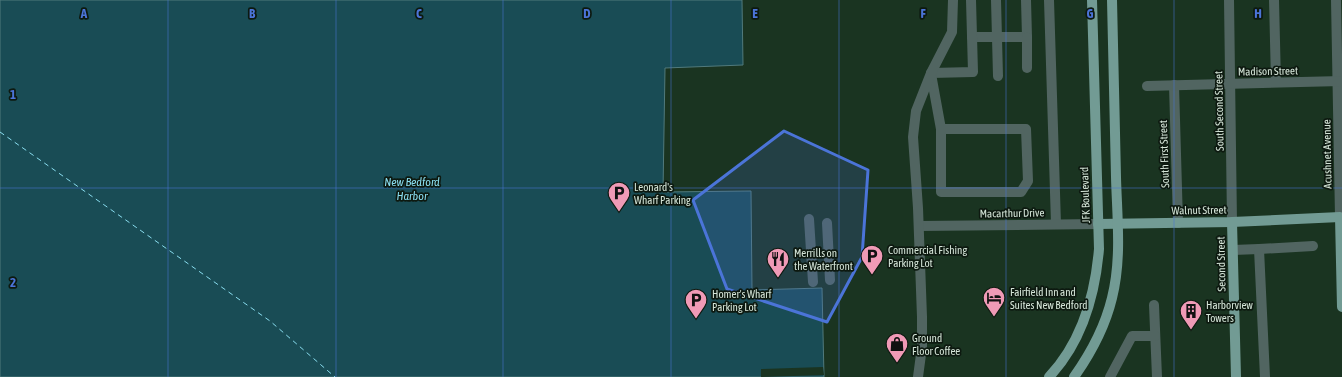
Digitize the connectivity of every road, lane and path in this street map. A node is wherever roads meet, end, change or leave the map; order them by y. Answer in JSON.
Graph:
{"nodes":[{"id":1,"x":953,"y":0,"type":"edge"},
{"id":2,"x":970,"y":0,"type":"edge"},
{"id":3,"x":996,"y":0,"type":"edge"},
{"id":4,"x":1026,"y":0,"type":"edge"},
{"id":5,"x":1049,"y":0,"type":"edge"},
{"id":6,"x":1092,"y":0,"type":"edge"},
{"id":7,"x":1112,"y":0,"type":"edge"},
{"id":8,"x":1229,"y":0,"type":"edge"},
{"id":9,"x":1274,"y":0,"type":"edge"},
{"id":10,"x":1336,"y":0,"type":"edge"},
{"id":11,"x":1027,"y":36,"type":"junction"},
{"id":12,"x":972,"y":37,"type":"junction"},
{"id":13,"x":997,"y":37,"type":"junction"},
{"id":14,"x":1027,"y":68,"type":"dead end"},
{"id":15,"x":931,"y":73,"type":"junction"},
{"id":16,"x":998,"y":76,"type":"dead end"},
{"id":17,"x":1340,"y":81,"type":"edge"},
{"id":18,"x":1276,"y":82,"type":"junction"},
{"id":19,"x":1231,"y":83,"type":"junction"},
{"id":20,"x":1174,"y":85,"type":"junction"},
{"id":21,"x":1147,"y":86,"type":"dead end"},
{"id":22,"x":941,"y":130,"type":"junction"},
{"id":23,"x":1341,"y":217,"type":"edge"},
{"id":24,"x":809,"y":219,"type":"dead end"},
{"id":25,"x":1232,"y":222,"type":"junction"},
{"id":26,"x":828,"y":223,"type":"dead end"},
{"id":27,"x":1178,"y":223,"type":"junction"},
{"id":28,"x":1056,"y":224,"type":"junction"},
{"id":29,"x":1098,"y":224,"type":"junction"},
{"id":30,"x":1118,"y":224,"type":"junction"},
{"id":31,"x":919,"y":226,"type":"junction"},
{"id":32,"x":1313,"y":246,"type":"dead end"},
{"id":33,"x":1259,"y":249,"type":"junction"},
{"id":34,"x":1233,"y":250,"type":"junction"},
{"id":35,"x":830,"y":280,"type":"dead end"},
{"id":36,"x":813,"y":282,"type":"dead end"},
{"id":37,"x":1154,"y":305,"type":"dead end"},
{"id":38,"x":1342,"y":307,"type":"edge"},
{"id":39,"x":1155,"y":336,"type":"junction"},
{"id":40,"x":918,"y":377,"type":"edge"},
{"id":41,"x":1049,"y":377,"type":"edge"},
{"id":42,"x":1074,"y":377,"type":"edge"},
{"id":43,"x":1110,"y":377,"type":"edge"},
{"id":44,"x":1157,"y":377,"type":"edge"},
{"id":45,"x":1236,"y":377,"type":"edge"},
{"id":46,"x":1265,"y":377,"type":"edge"}],
"edges":[{"from":1,"to":15,"type":"street"},
{"from":2,"to":12,"type":"street"},
{"from":3,"to":13,"type":"street"},
{"from":4,"to":11,"type":"street"},
{"from":5,"to":28,"type":"street","name":"Macarthur Drive"},
{"from":6,"to":29,"type":"main road","name":"JFK Boulevard"},
{"from":7,"to":30,"type":"main road"},
{"from":8,"to":19,"type":"street","name":"South Second Street"},
{"from":9,"to":18,"type":"street"},
{"from":10,"to":17,"type":"street","name":"Acushnet Avenue"},
{"from":11,"to":13,"type":"street"},
{"from":11,"to":14,"type":"street"},
{"from":12,"to":13,"type":"street"},
{"from":12,"to":15,"type":"street"},
{"from":13,"to":16,"type":"street"},
{"from":15,"to":22,"type":"street"},
{"from":15,"to":31,"type":"street"},
{"from":17,"to":18,"type":"street","name":"Madison Street"},
{"from":17,"to":23,"type":"street","name":"Acushnet Avenue"},
{"from":18,"to":19,"type":"street","name":"Madison Street"},
{"from":19,"to":20,"type":"street","name":"Madison Street"},
{"from":19,"to":25,"type":"street","name":"South Second Street"},
{"from":20,"to":21,"type":"street","name":"Madison Street"},
{"from":20,"to":27,"type":"street","name":"South First Street"},
{"from":22,"to":22,"type":"street"},
{"from":23,"to":25,"type":"main road","name":"Walnut Street"},
{"from":23,"to":38,"type":"main road","name":"Acushnet Avenue"},
{"from":24,"to":36,"type":"street"},
{"from":25,"to":27,"type":"main road","name":"Walnut Street"},
{"from":25,"to":34,"type":"main road","name":"Second Street"},
{"from":26,"to":35,"type":"street"},
{"from":27,"to":30,"type":"main road","name":"Walnut Street"},
{"from":28,"to":29,"type":"street","name":"Walnut Street"},
{"from":28,"to":31,"type":"street","name":"Macarthur Drive"},
{"from":29,"to":30,"type":"main road","name":"Walnut Street"},
{"from":29,"to":41,"type":"main road","name":"JFK Boulevard"},
{"from":30,"to":42,"type":"main road"},
{"from":31,"to":40,"type":"street"},
{"from":32,"to":33,"type":"street"},
{"from":33,"to":34,"type":"street"},
{"from":33,"to":46,"type":"street"},
{"from":34,"to":45,"type":"main road","name":"Second Street"},
{"from":37,"to":39,"type":"street"},
{"from":39,"to":43,"type":"street"},
{"from":39,"to":44,"type":"street"}]}
